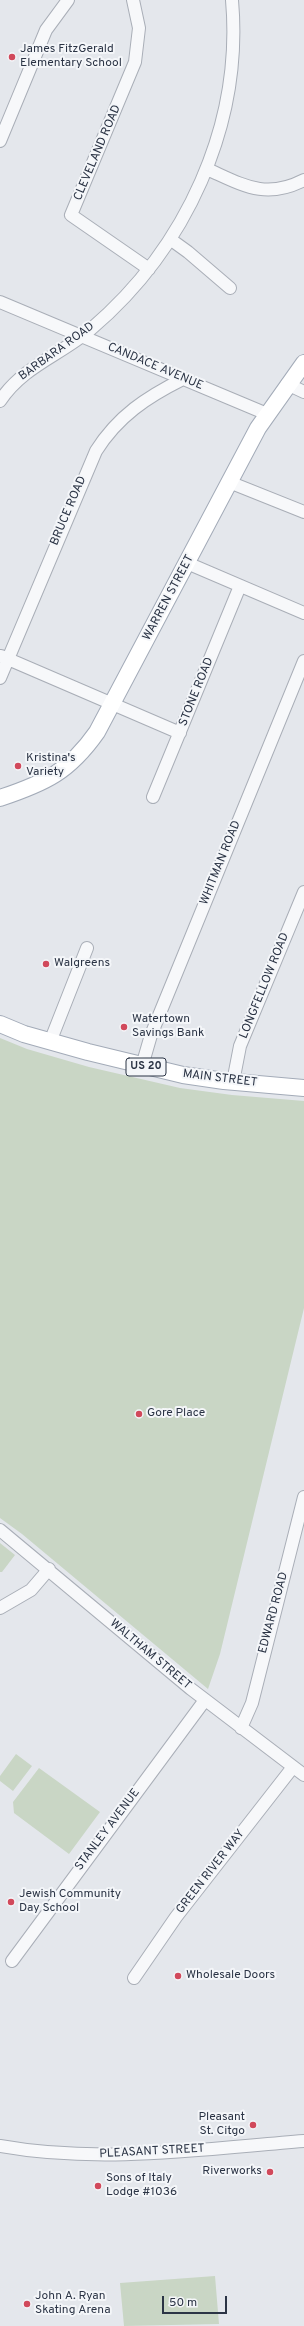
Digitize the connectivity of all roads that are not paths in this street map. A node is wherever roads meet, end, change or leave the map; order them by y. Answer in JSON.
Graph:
{"nodes":[{"id":1,"x":68,"y":0,"type":"edge"},
{"id":2,"x":133,"y":0,"type":"edge"},
{"id":3,"x":232,"y":0,"type":"edge"},
{"id":4,"x":0,"y":141,"type":"edge"},
{"id":5,"x":207,"y":169,"type":"junction"},
{"id":6,"x":304,"y":180,"type":"edge"},
{"id":7,"x":170,"y":239,"type":"junction"},
{"id":8,"x":149,"y":269,"type":"junction"},
{"id":9,"x":230,"y":288,"type":"dead end"},
{"id":10,"x":0,"y":302,"type":"edge"},
{"id":11,"x":82,"y":336,"type":"junction"},
{"id":12,"x":304,"y":363,"type":"edge"},
{"id":13,"x":183,"y":379,"type":"junction"},
{"id":14,"x":287,"y":384,"type":"junction"},
{"id":15,"x":304,"y":392,"type":"edge"},
{"id":16,"x":0,"y":402,"type":"edge"},
{"id":17,"x":267,"y":414,"type":"junction"},
{"id":18,"x":229,"y":482,"type":"junction"},
{"id":19,"x":304,"y":512,"type":"edge"},
{"id":20,"x":187,"y":563,"type":"junction"},
{"id":21,"x":240,"y":586,"type":"junction"},
{"id":22,"x":304,"y":613,"type":"edge"},
{"id":23,"x":4,"y":657,"type":"edge"},
{"id":24,"x":304,"y":661,"type":"edge"},
{"id":25,"x":0,"y":678,"type":"edge"},
{"id":26,"x":114,"y":703,"type":"junction"},
{"id":27,"x":180,"y":733,"type":"junction"},
{"id":28,"x":153,"y":797,"type":"dead end"},
{"id":29,"x":0,"y":798,"type":"edge"},
{"id":30,"x":304,"y":892,"type":"edge"},
{"id":31,"x":87,"y":948,"type":"dead end"},
{"id":32,"x":0,"y":1024,"type":"edge"},
{"id":33,"x":50,"y":1042,"type":"junction"},
{"id":34,"x":142,"y":1066,"type":"junction"},
{"id":35,"x":233,"y":1082,"type":"junction"},
{"id":36,"x":304,"y":1088,"type":"edge"},
{"id":37,"x":304,"y":1498,"type":"edge"},
{"id":38,"x":0,"y":1530,"type":"edge"},
{"id":39,"x":49,"y":1569,"type":"junction"},
{"id":40,"x":0,"y":1608,"type":"edge"},
{"id":41,"x":205,"y":1700,"type":"junction"},
{"id":42,"x":241,"y":1728,"type":"junction"},
{"id":43,"x":293,"y":1767,"type":"junction"},
{"id":44,"x":304,"y":1775,"type":"edge"},
{"id":45,"x":12,"y":1961,"type":"dead end"},
{"id":46,"x":134,"y":1978,"type":"dead end"},
{"id":47,"x":304,"y":2141,"type":"edge"},
{"id":48,"x":1,"y":2146,"type":"edge"}],
"edges":[{"from":1,"to":4,"type":"street"},
{"from":2,"to":8,"type":"street","name":"CLEVELAND ROAD"},
{"from":3,"to":5,"type":"street","name":"BARBARA ROAD"},
{"from":5,"to":6,"type":"street"},
{"from":5,"to":7,"type":"street","name":"BARBARA ROAD"},
{"from":7,"to":8,"type":"street","name":"BARBARA ROAD"},
{"from":7,"to":9,"type":"street"},
{"from":8,"to":11,"type":"street","name":"BARBARA ROAD"},
{"from":10,"to":11,"type":"street","name":"CANDACE AVENUE"},
{"from":11,"to":13,"type":"street","name":"CANDACE AVENUE"},
{"from":11,"to":16,"type":"street","name":"BARBARA ROAD"},
{"from":12,"to":14,"type":"main road","name":"WARREN STREET"},
{"from":13,"to":17,"type":"street","name":"CANDACE AVENUE"},
{"from":13,"to":23,"type":"street","name":"BRUCE ROAD"},
{"from":14,"to":15,"type":"street"},
{"from":14,"to":17,"type":"main road","name":"WARREN STREET"},
{"from":17,"to":18,"type":"main road","name":"WARREN STREET"},
{"from":18,"to":19,"type":"street"},
{"from":18,"to":20,"type":"main road","name":"WARREN STREET"},
{"from":20,"to":21,"type":"street"},
{"from":20,"to":26,"type":"main road","name":"WARREN STREET"},
{"from":21,"to":22,"type":"street"},
{"from":21,"to":27,"type":"street","name":"STONE ROAD"},
{"from":23,"to":25,"type":"street","name":"BRUCE ROAD"},
{"from":23,"to":26,"type":"street"},
{"from":24,"to":34,"type":"street","name":"WHITMAN ROAD"},
{"from":26,"to":27,"type":"street"},
{"from":26,"to":29,"type":"main road","name":"WARREN STREET"},
{"from":27,"to":28,"type":"street","name":"STONE ROAD"},
{"from":30,"to":35,"type":"street","name":"LONGFELLOW ROAD"},
{"from":31,"to":33,"type":"street"},
{"from":32,"to":33,"type":"main road","name":"MAIN STREET","number":"US 20"},
{"from":33,"to":34,"type":"main road","name":"MAIN STREET","number":"US 20"},
{"from":34,"to":35,"type":"main road","name":"MAIN STREET","number":"US 20"},
{"from":35,"to":36,"type":"main road","name":"MAIN STREET","number":"US 20"},
{"from":37,"to":42,"type":"street","name":"EDWARD ROAD"},
{"from":38,"to":39,"type":"street","name":"WALTHAM STREET"},
{"from":39,"to":40,"type":"street"},
{"from":39,"to":41,"type":"street","name":"WALTHAM STREET"},
{"from":41,"to":42,"type":"street","name":"WALTHAM STREET"},
{"from":41,"to":45,"type":"street","name":"STANLEY AVENUE"},
{"from":42,"to":43,"type":"street","name":"WALTHAM STREET"},
{"from":43,"to":44,"type":"street","name":"WALTHAM STREET"},
{"from":43,"to":46,"type":"street","name":"GREEN RIVER WAY"},
{"from":47,"to":48,"type":"street","name":"PLEASANT STREET"}]}
